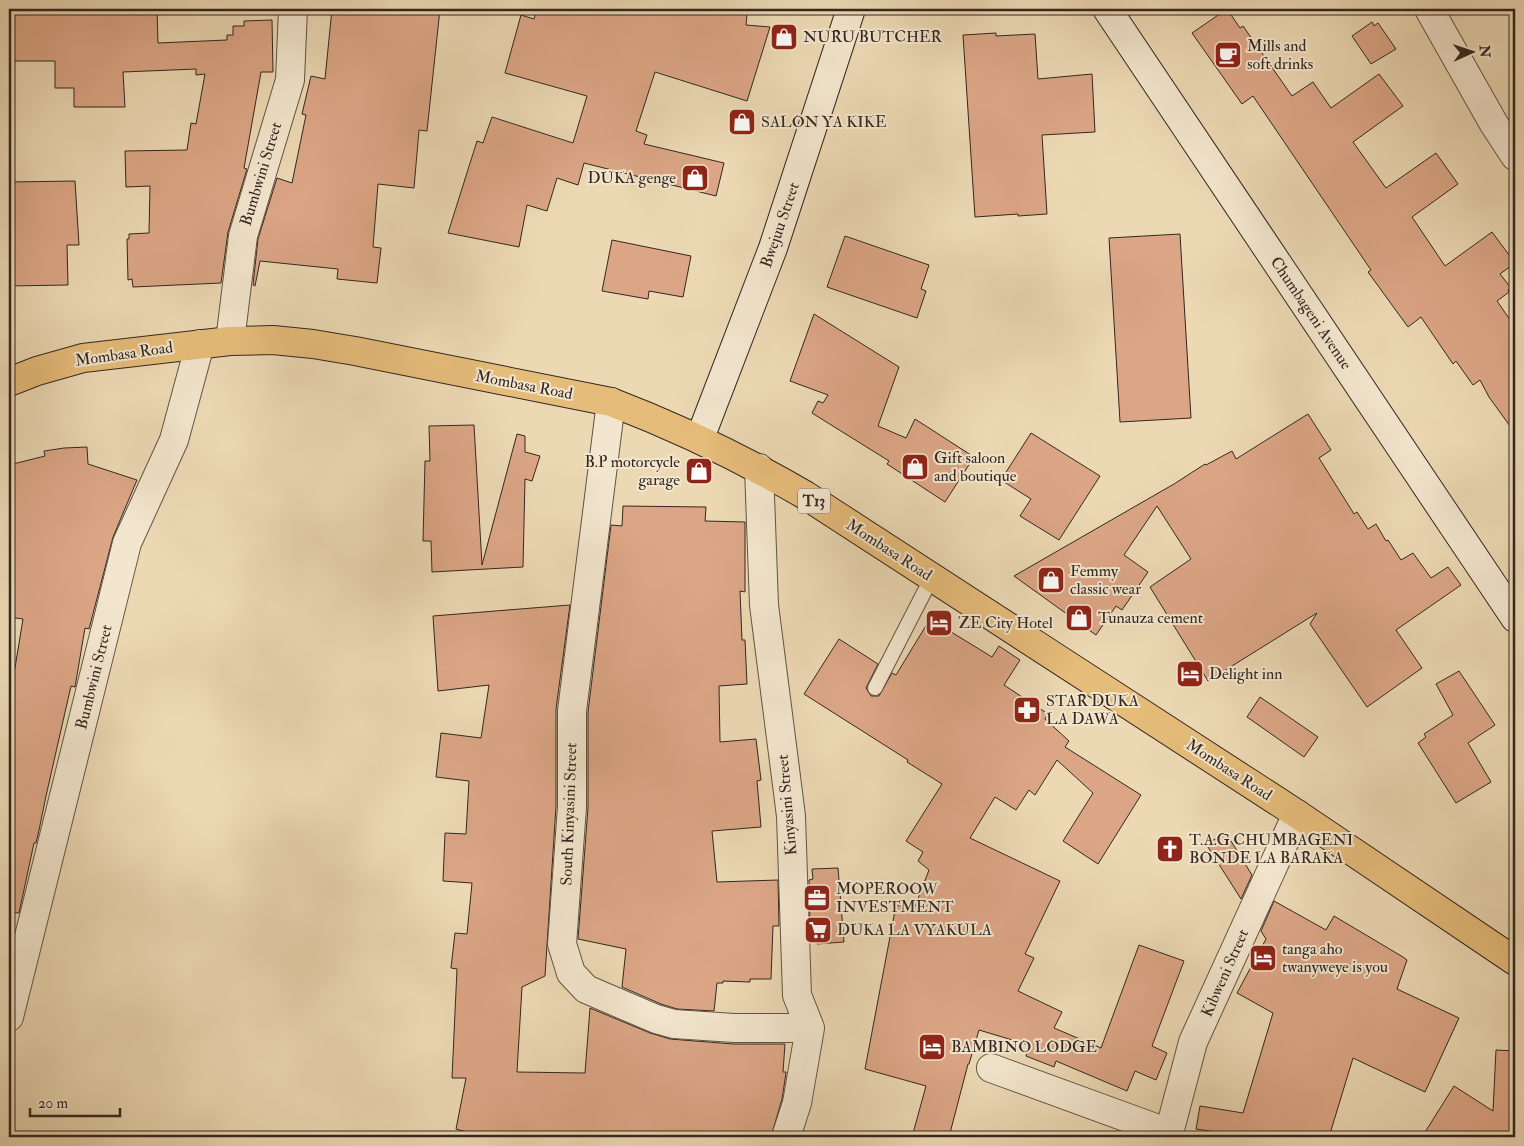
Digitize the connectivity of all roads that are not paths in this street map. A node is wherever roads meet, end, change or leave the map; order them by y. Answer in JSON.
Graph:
{"nodes":[{"id":1,"x":293,"y":9,"type":"edge"},
{"id":2,"x":851,"y":9,"type":"edge"},
{"id":3,"x":1107,"y":9,"type":"edge"},
{"id":4,"x":1428,"y":9,"type":"edge"},
{"id":5,"x":1515,"y":156,"type":"edge"},
{"id":6,"x":230,"y":341,"type":"junction"},
{"id":7,"x":200,"y":344,"type":"junction"},
{"id":8,"x":9,"y":382,"type":"edge"},
{"id":9,"x":611,"y":402,"type":"junction"},
{"id":10,"x":700,"y":438,"type":"junction"},
{"id":11,"x":759,"y":468,"type":"junction"},
{"id":12,"x":932,"y":577,"type":"junction"},
{"id":13,"x":1515,"y":618,"type":"edge"},
{"id":14,"x":875,"y":688,"type":"dead end"},
{"id":15,"x":1296,"y":814,"type":"junction"},
{"id":16,"x":1515,"y":962,"type":"edge"},
{"id":17,"x":9,"y":1017,"type":"edge"},
{"id":18,"x":810,"y":1028,"type":"junction"},
{"id":19,"x":991,"y":1068,"type":"dead end"},
{"id":20,"x":1169,"y":1135,"type":"edge"},
{"id":21,"x":786,"y":1137,"type":"edge"}],
"edges":[{"from":1,"to":6,"type":"street","name":"Bumbwini Street"},
{"from":2,"to":10,"type":"street","name":"Bwejuu Street"},
{"from":3,"to":13,"type":"street","name":"Chumbageni Avenue"},
{"from":4,"to":5,"type":"street"},
{"from":6,"to":7,"type":"highway","name":"Mombasa Road","number":"T13"},
{"from":6,"to":9,"type":"highway","name":"Mombasa Road","number":"T13"},
{"from":7,"to":8,"type":"highway","name":"Mombasa Road","number":"T13"},
{"from":7,"to":17,"type":"street","name":"Bumbwini Street"},
{"from":9,"to":10,"type":"highway","name":"Mombasa Road","number":"T13"},
{"from":9,"to":18,"type":"street","name":"South Kinyasini Street"},
{"from":10,"to":11,"type":"highway","name":"Mombasa Road","number":"T13"},
{"from":11,"to":12,"type":"highway","name":"Mombasa Road","number":"T13"},
{"from":11,"to":18,"type":"street","name":"Kinyasini Street"},
{"from":12,"to":14,"type":"lane"},
{"from":12,"to":15,"type":"highway","name":"Mombasa Road","number":"T13"},
{"from":15,"to":16,"type":"highway","name":"Mombasa Road","number":"T13"},
{"from":15,"to":20,"type":"street","name":"Kibweni Street"},
{"from":18,"to":21,"type":"street"},
{"from":19,"to":20,"type":"street"}]}
